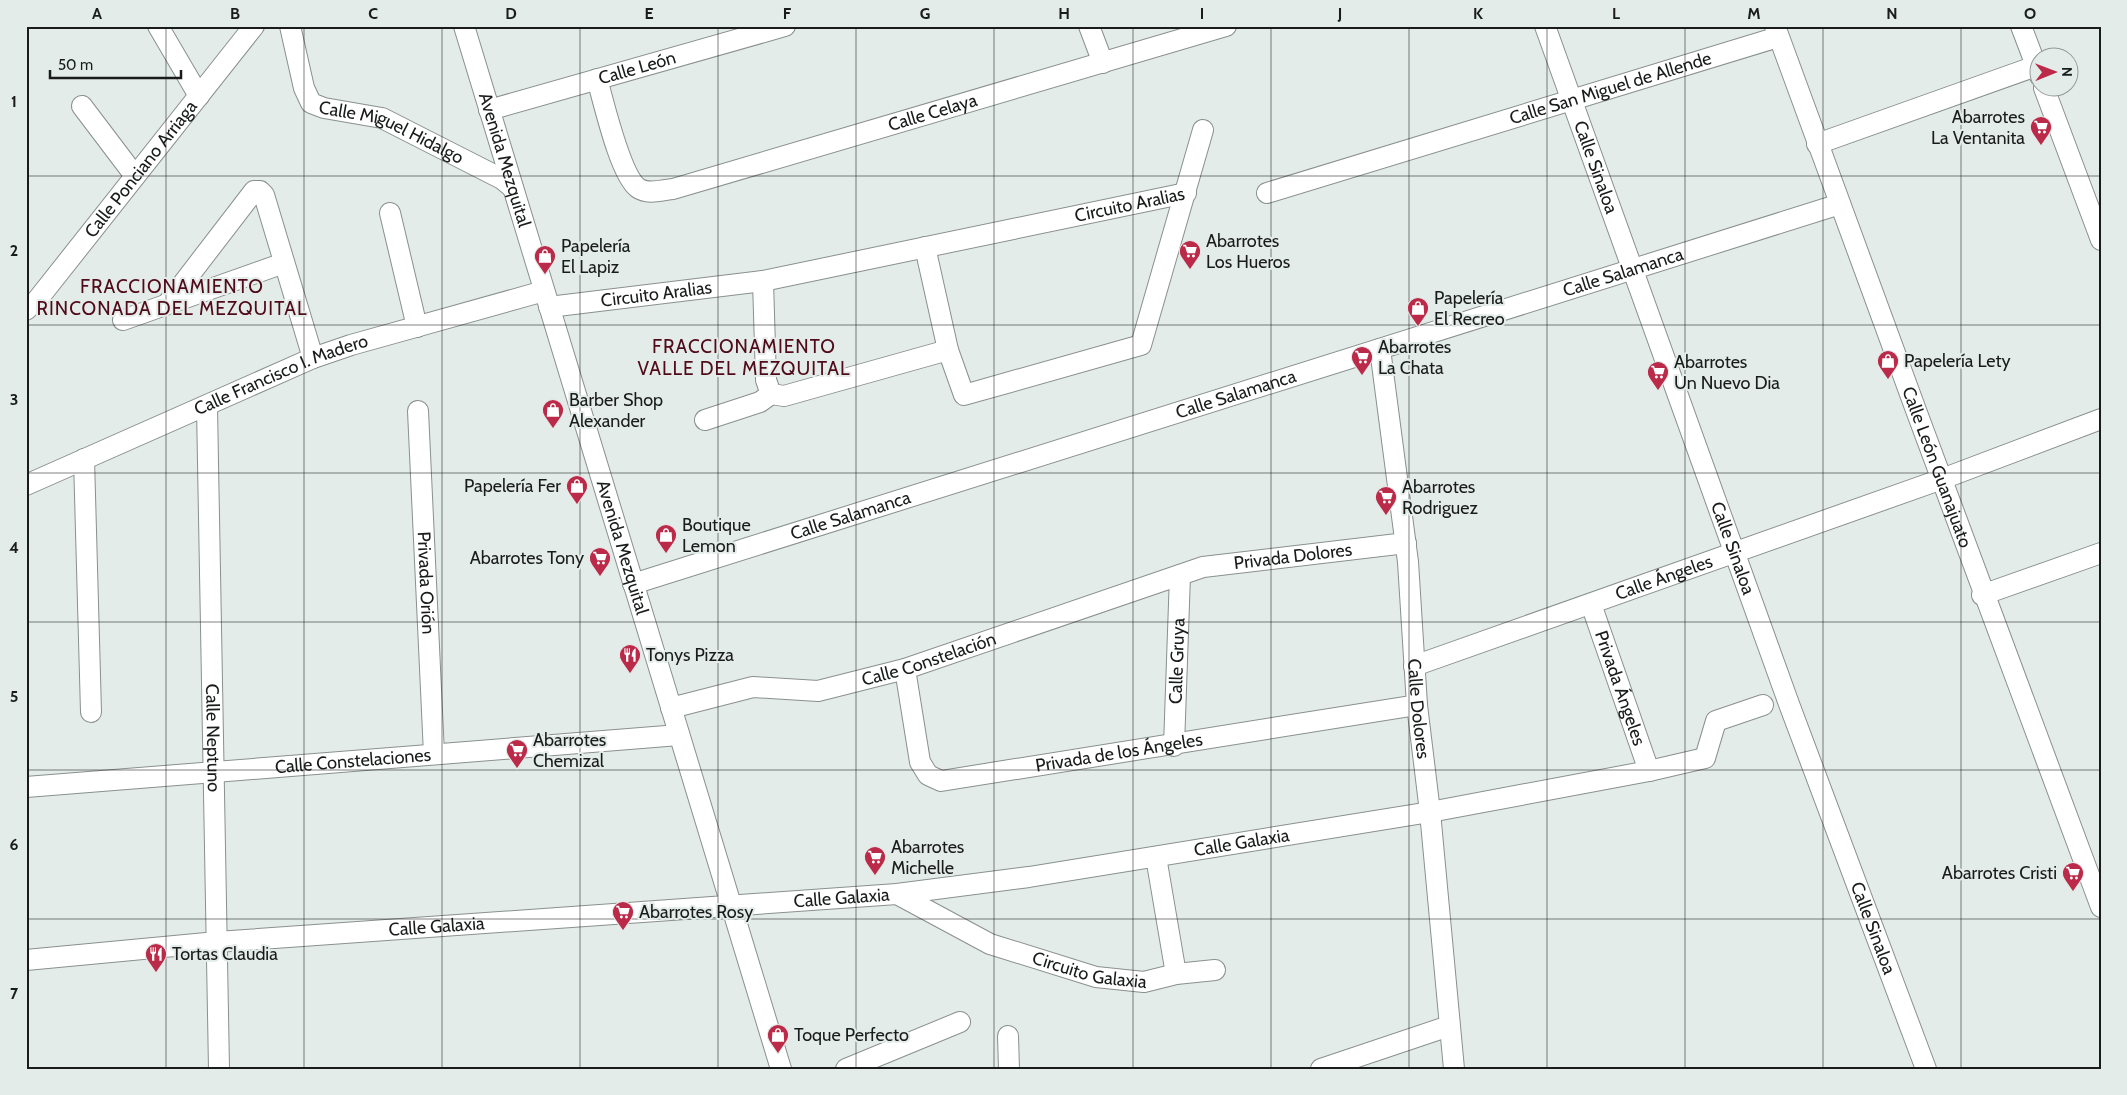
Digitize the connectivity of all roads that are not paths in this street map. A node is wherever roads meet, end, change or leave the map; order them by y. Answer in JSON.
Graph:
{"nodes":[{"id":1,"x":158,"y":26,"type":"edge"},
{"id":2,"x":254,"y":26,"type":"edge"},
{"id":3,"x":290,"y":26,"type":"edge"},
{"id":4,"x":464,"y":26,"type":"edge"},
{"id":5,"x":1089,"y":26,"type":"edge"},
{"id":6,"x":1226,"y":26,"type":"edge"},
{"id":7,"x":1544,"y":26,"type":"edge"},
{"id":8,"x":2021,"y":26,"type":"edge"},
{"id":9,"x":777,"y":27,"type":"edge"},
{"id":10,"x":1776,"y":31,"type":"edge"},
{"id":11,"x":2030,"y":50,"type":"edge"},
{"id":12,"x":1103,"y":63,"type":"junction"},
{"id":13,"x":2030,"y":74,"type":"edge"},
{"id":14,"x":597,"y":79,"type":"junction"},
{"id":15,"x":199,"y":96,"type":"junction"},
{"id":16,"x":2048,"y":98,"type":"edge"},
{"id":17,"x":1572,"y":100,"type":"junction"},
{"id":18,"x":82,"y":106,"type":"dead end"},
{"id":19,"x":489,"y":110,"type":"junction"},
{"id":20,"x":1203,"y":130,"type":"dead end"},
{"id":21,"x":1817,"y":144,"type":"junction"},
{"id":22,"x":135,"y":176,"type":"junction"},
{"id":23,"x":513,"y":188,"type":"junction"},
{"id":24,"x":1267,"y":192,"type":"dead end"},
{"id":25,"x":1186,"y":193,"type":"junction"},
{"id":26,"x":1840,"y":204,"type":"junction"},
{"id":27,"x":390,"y":213,"type":"dead end"},
{"id":28,"x":2101,"y":240,"type":"edge"},
{"id":29,"x":925,"y":247,"type":"junction"},
{"id":30,"x":284,"y":263,"type":"junction"},
{"id":31,"x":1634,"y":270,"type":"junction"},
{"id":32,"x":763,"y":281,"type":"junction"},
{"id":33,"x":546,"y":299,"type":"junction"},
{"id":34,"x":168,"y":303,"type":"junction"},
{"id":35,"x":26,"y":310,"type":"edge"},
{"id":36,"x":123,"y":320,"type":"dead end"},
{"id":37,"x":417,"y":327,"type":"junction"},
{"id":38,"x":1380,"y":349,"type":"junction"},
{"id":39,"x":948,"y":350,"type":"junction"},
{"id":40,"x":313,"y":358,"type":"junction"},
{"id":41,"x":771,"y":394,"type":"junction"},
{"id":42,"x":207,"y":407,"type":"junction"},
{"id":43,"x":418,"y":411,"type":"dead end"},
{"id":44,"x":2101,"y":419,"type":"edge"},
{"id":45,"x":705,"y":420,"type":"dead end"},
{"id":46,"x":84,"y":459,"type":"junction"},
{"id":47,"x":1942,"y":479,"type":"junction"},
{"id":48,"x":26,"y":485,"type":"edge"},
{"id":49,"x":1406,"y":544,"type":"junction"},
{"id":50,"x":1735,"y":552,"type":"junction"},
{"id":51,"x":2101,"y":553,"type":"edge"},
{"id":52,"x":1180,"y":575,"type":"junction"},
{"id":53,"x":633,"y":584,"type":"junction"},
{"id":54,"x":1982,"y":595,"type":"junction"},
{"id":55,"x":1591,"y":604,"type":"junction"},
{"id":56,"x":1414,"y":666,"type":"junction"},
{"id":57,"x":905,"y":669,"type":"junction"},
{"id":58,"x":1763,"y":704,"type":"dead end"},
{"id":59,"x":1417,"y":705,"type":"junction"},
{"id":60,"x":671,"y":708,"type":"junction"},
{"id":61,"x":91,"y":712,"type":"dead end"},
{"id":62,"x":679,"y":735,"type":"junction"},
{"id":63,"x":1174,"y":746,"type":"junction"},
{"id":64,"x":434,"y":754,"type":"junction"},
{"id":65,"x":1649,"y":771,"type":"junction"},
{"id":66,"x":214,"y":772,"type":"junction"},
{"id":67,"x":26,"y":787,"type":"edge"},
{"id":68,"x":1430,"y":812,"type":"junction"},
{"id":69,"x":1156,"y":857,"type":"junction"},
{"id":70,"x":897,"y":894,"type":"junction"},
{"id":71,"x":730,"y":905,"type":"junction"},
{"id":72,"x":2101,"y":907,"type":"edge"},
{"id":73,"x":217,"y":942,"type":"junction"},
{"id":74,"x":26,"y":960,"type":"edge"},
{"id":75,"x":1215,"y":970,"type":"dead end"},
{"id":76,"x":1176,"y":974,"type":"junction"},
{"id":77,"x":960,"y":1022,"type":"dead end"},
{"id":78,"x":1449,"y":1026,"type":"junction"},
{"id":79,"x":1008,"y":1036,"type":"dead end"},
{"id":80,"x":219,"y":1069,"type":"edge"},
{"id":81,"x":781,"y":1069,"type":"edge"},
{"id":82,"x":846,"y":1069,"type":"edge"},
{"id":83,"x":1009,"y":1069,"type":"edge"},
{"id":84,"x":1321,"y":1069,"type":"edge"},
{"id":85,"x":1454,"y":1069,"type":"edge"},
{"id":86,"x":1926,"y":1069,"type":"edge"}],
"edges":[{"from":1,"to":15,"type":"street"},
{"from":2,"to":15,"type":"street","name":"Calle Ponciano Arriaga"},
{"from":3,"to":23,"type":"street","name":"Calle Miguel Hidalgo"},
{"from":4,"to":19,"type":"street","name":"Avenida Mezquital"},
{"from":5,"to":12,"type":"street"},
{"from":6,"to":12,"type":"street","name":"Calle Celaya"},
{"from":7,"to":17,"type":"street","name":"Calle Sinaloa"},
{"from":8,"to":11,"type":"street"},
{"from":9,"to":14,"type":"street","name":"Calle León"},
{"from":10,"to":17,"type":"street","name":"Calle San Miguel de Allende"},
{"from":10,"to":21,"type":"street","name":"Calle León Guanajuato"},
{"from":12,"to":14,"type":"street","name":"Calle Celaya"},
{"from":13,"to":21,"type":"street"},
{"from":14,"to":19,"type":"street","name":"Calle León"},
{"from":15,"to":22,"type":"street","name":"Calle Ponciano Arriaga"},
{"from":16,"to":28,"type":"street"},
{"from":17,"to":24,"type":"street","name":"Calle San Miguel de Allende"},
{"from":17,"to":31,"type":"street","name":"Calle Sinaloa"},
{"from":18,"to":22,"type":"street"},
{"from":19,"to":23,"type":"street","name":"Avenida Mezquital"},
{"from":20,"to":25,"type":"street"},
{"from":21,"to":26,"type":"street","name":"Calle León Guanajuato"},
{"from":22,"to":35,"type":"street","name":"Calle Ponciano Arriaga"},
{"from":23,"to":33,"type":"street","name":"Avenida Mezquital"},
{"from":25,"to":29,"type":"street","name":"Circuito Aralias"},
{"from":25,"to":39,"type":"street","name":"Circuito Aralias"},
{"from":26,"to":31,"type":"street","name":"Calle Salamanca"},
{"from":26,"to":47,"type":"street","name":"Calle León Guanajuato"},
{"from":27,"to":37,"type":"street"},
{"from":29,"to":32,"type":"street","name":"Circuito Aralias"},
{"from":29,"to":39,"type":"street","name":"Circuito Aralias"},
{"from":30,"to":34,"type":"street"},
{"from":30,"to":34,"type":"street"},
{"from":30,"to":40,"type":"street"},
{"from":31,"to":38,"type":"street","name":"Calle Salamanca"},
{"from":31,"to":50,"type":"street","name":"Calle Sinaloa"},
{"from":32,"to":33,"type":"street","name":"Circuito Aralias"},
{"from":32,"to":41,"type":"street"},
{"from":33,"to":37,"type":"street","name":"Calle Francisco I. Madero"},
{"from":33,"to":53,"type":"street","name":"Avenida Mezquital"},
{"from":34,"to":36,"type":"street"},
{"from":37,"to":40,"type":"street","name":"Calle Francisco I. Madero"},
{"from":38,"to":49,"type":"street","name":"Calle Dolores"},
{"from":38,"to":53,"type":"street","name":"Calle Salamanca"},
{"from":39,"to":41,"type":"street"},
{"from":40,"to":42,"type":"street","name":"Calle Francisco I. Madero"},
{"from":41,"to":45,"type":"street"},
{"from":42,"to":46,"type":"street","name":"Calle Francisco I. Madero"},
{"from":42,"to":66,"type":"street","name":"Calle Neptuno"},
{"from":43,"to":64,"type":"street","name":"Privada Orión"},
{"from":44,"to":47,"type":"street","name":"Calle Ángeles"},
{"from":46,"to":48,"type":"street","name":"Calle Francisco I. Madero"},
{"from":46,"to":61,"type":"street"},
{"from":47,"to":50,"type":"street","name":"Calle Ángeles"},
{"from":47,"to":54,"type":"street","name":"Calle León Guanajuato"},
{"from":49,"to":52,"type":"street","name":"Privada Dolores"},
{"from":49,"to":56,"type":"street","name":"Calle Dolores"},
{"from":50,"to":55,"type":"street","name":"Calle Ángeles"},
{"from":50,"to":86,"type":"street","name":"Calle Sinaloa"},
{"from":51,"to":54,"type":"street"},
{"from":52,"to":57,"type":"street","name":"Calle Constelación"},
{"from":52,"to":63,"type":"street","name":"Calle Gruya"},
{"from":53,"to":60,"type":"street","name":"Avenida Mezquital"},
{"from":54,"to":72,"type":"street","name":"Calle León Guanajuato"},
{"from":55,"to":56,"type":"street","name":"Calle Ángeles"},
{"from":55,"to":65,"type":"street","name":"Privada Ángeles"},
{"from":56,"to":59,"type":"street","name":"Calle Dolores"},
{"from":57,"to":60,"type":"street","name":"Calle Constelación"},
{"from":57,"to":63,"type":"street","name":"Privada de los Ángeles"},
{"from":58,"to":65,"type":"street","name":"Calle Galaxia"},
{"from":59,"to":63,"type":"street","name":"Privada de los Ángeles"},
{"from":59,"to":68,"type":"street","name":"Calle Dolores"},
{"from":60,"to":62,"type":"street","name":"Avenida Mezquital"},
{"from":62,"to":64,"type":"street","name":"Calle Constelaciones"},
{"from":62,"to":71,"type":"street","name":"Avenida Mezquital"},
{"from":64,"to":66,"type":"street","name":"Calle Constelaciones"},
{"from":65,"to":68,"type":"street","name":"Calle Galaxia"},
{"from":66,"to":67,"type":"street","name":"Calle Constelaciones"},
{"from":66,"to":73,"type":"street","name":"Calle Neptuno"},
{"from":68,"to":69,"type":"street","name":"Calle Galaxia"},
{"from":68,"to":78,"type":"street","name":"Calle Dolores"},
{"from":69,"to":70,"type":"street","name":"Calle Galaxia"},
{"from":69,"to":76,"type":"street","name":"Circuito Galaxia"},
{"from":70,"to":71,"type":"street","name":"Calle Galaxia"},
{"from":70,"to":76,"type":"street","name":"Circuito Galaxia"},
{"from":71,"to":73,"type":"street","name":"Calle Galaxia"},
{"from":71,"to":81,"type":"street","name":"Avenida Mezquital"},
{"from":73,"to":74,"type":"street","name":"Calle Galaxia"},
{"from":73,"to":80,"type":"street","name":"Calle Neptuno"},
{"from":75,"to":76,"type":"street"},
{"from":77,"to":82,"type":"street"},
{"from":78,"to":84,"type":"street"},
{"from":78,"to":85,"type":"street","name":"Calle Dolores"},
{"from":79,"to":83,"type":"street"}]}
